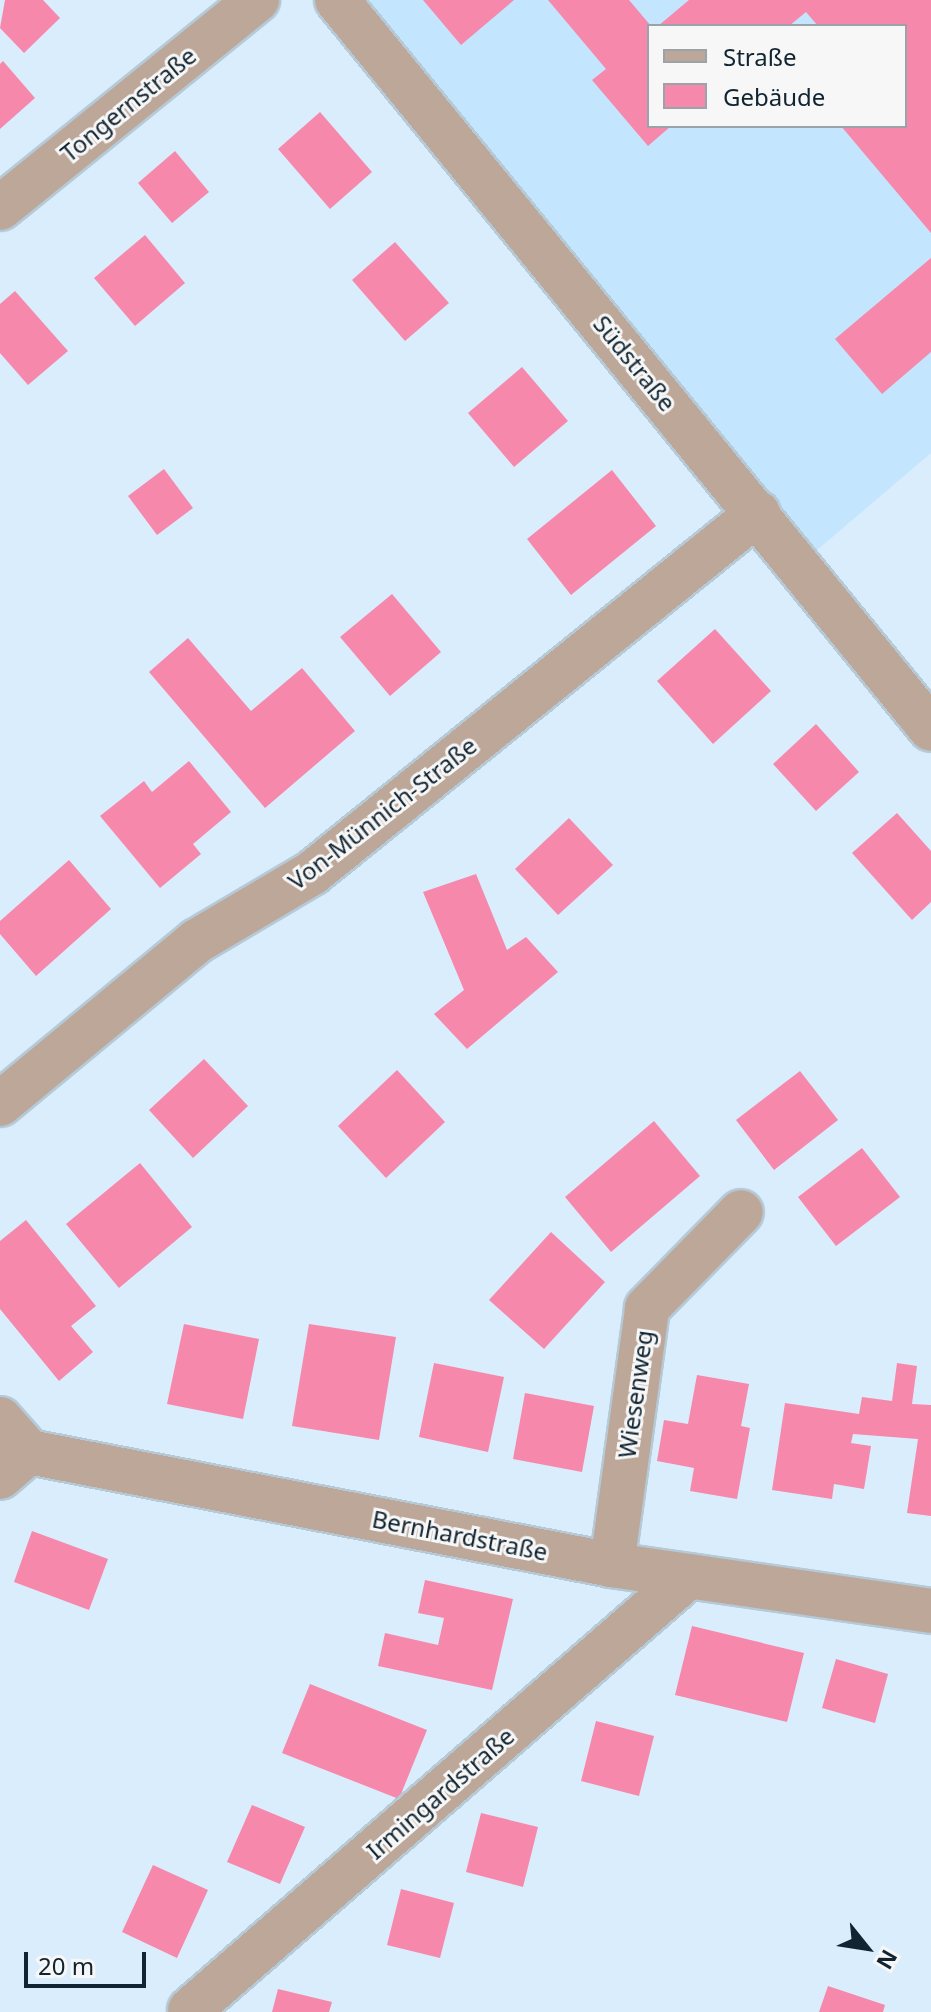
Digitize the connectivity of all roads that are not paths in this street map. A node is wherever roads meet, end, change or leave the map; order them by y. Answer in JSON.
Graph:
{"nodes":[{"id":1,"x":257,"y":0,"type":"edge"},
{"id":2,"x":337,"y":0,"type":"edge"},
{"id":3,"x":0,"y":208,"type":"edge"},
{"id":4,"x":758,"y":513,"type":"junction"},
{"id":5,"x":931,"y":729,"type":"edge"},
{"id":6,"x":0,"y":1104,"type":"edge"},
{"id":7,"x":741,"y":1212,"type":"dead end"},
{"id":8,"x":0,"y":1419,"type":"edge"},
{"id":9,"x":14,"y":1465,"type":"edge"},
{"id":10,"x":612,"y":1565,"type":"junction"},
{"id":11,"x":689,"y":1576,"type":"junction"},
{"id":12,"x":931,"y":1611,"type":"edge"},
{"id":13,"x":190,"y":2010,"type":"edge"}],
"edges":[{"from":1,"to":3,"type":"street","name":"Tongernstraße"},
{"from":2,"to":4,"type":"street","name":"Südstraße"},
{"from":4,"to":5,"type":"street","name":"Südstraße"},
{"from":4,"to":6,"type":"street","name":"Von-Münnich-Straße"},
{"from":7,"to":10,"type":"street","name":"Wiesenweg"},
{"from":8,"to":9,"type":"street"},
{"from":9,"to":10,"type":"street","name":"Bernhardstraße"},
{"from":10,"to":11,"type":"street","name":"Bernhardstraße"},
{"from":11,"to":12,"type":"street","name":"Bernhardstraße"},
{"from":11,"to":13,"type":"street","name":"Irmingardstraße"}]}
